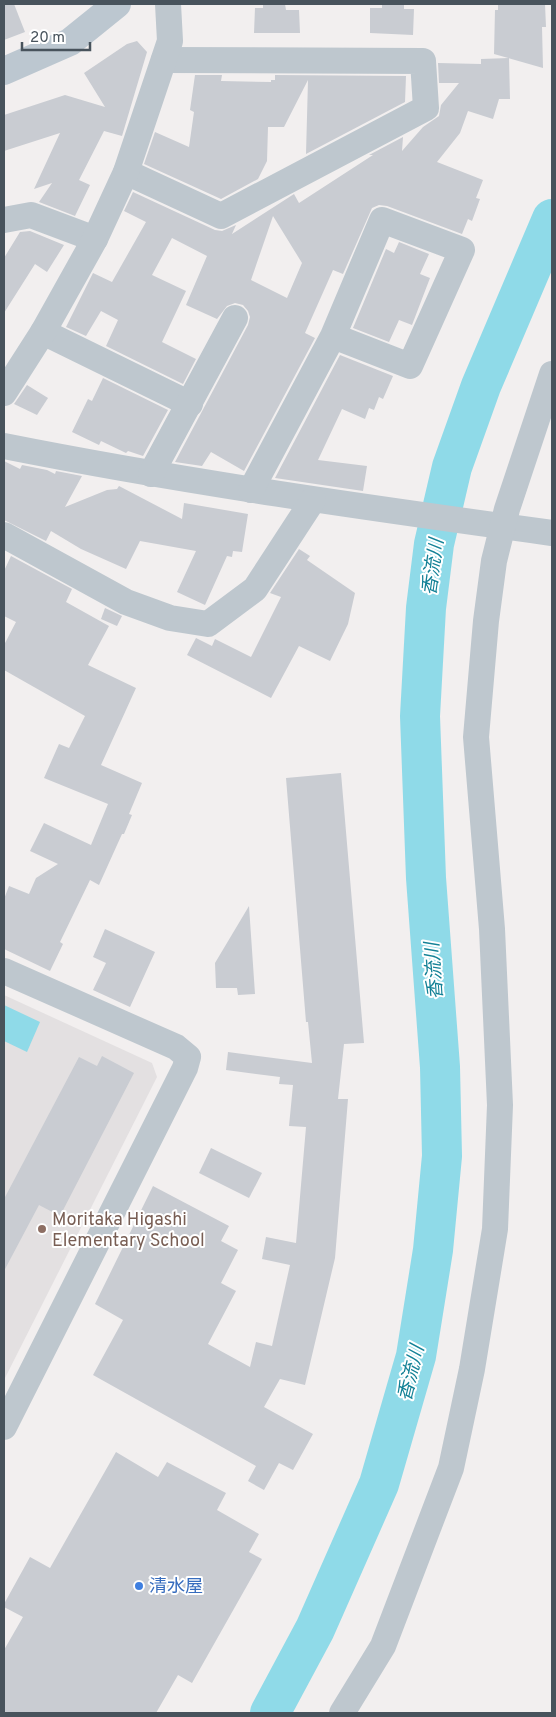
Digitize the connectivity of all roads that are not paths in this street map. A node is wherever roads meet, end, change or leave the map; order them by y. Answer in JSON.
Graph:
{"nodes":[{"id":1,"x":117,"y":4,"type":"edge"},
{"id":2,"x":168,"y":4,"type":"edge"},
{"id":3,"x":164,"y":60,"type":"junction"},
{"id":4,"x":4,"y":71,"type":"edge"},
{"id":5,"x":126,"y":172,"type":"junction"},
{"id":6,"x":4,"y":220,"type":"edge"},
{"id":7,"x":95,"y":239,"type":"junction"},
{"id":8,"x":236,"y":318,"type":"dead end"},
{"id":9,"x":43,"y":332,"type":"junction"},
{"id":10,"x":333,"y":336,"type":"junction"},
{"id":11,"x":552,"y":374,"type":"edge"},
{"id":12,"x":4,"y":393,"type":"edge"},
{"id":13,"x":190,"y":404,"type":"junction"},
{"id":14,"x":4,"y":446,"type":"edge"},
{"id":15,"x":151,"y":474,"type":"junction"},
{"id":16,"x":251,"y":490,"type":"junction"},
{"id":17,"x":313,"y":500,"type":"junction"},
{"id":18,"x":499,"y":526,"type":"junction"},
{"id":19,"x":552,"y":533,"type":"edge"},
{"id":20,"x":4,"y":535,"type":"edge"},
{"id":21,"x":4,"y":971,"type":"edge"},
{"id":22,"x":4,"y":1427,"type":"edge"},
{"id":23,"x":342,"y":1713,"type":"edge"}],
"edges":[{"from":1,"to":4,"type":"main road"},
{"from":2,"to":3,"type":"street"},
{"from":3,"to":5,"type":"street"},
{"from":3,"to":5,"type":"street"},
{"from":5,"to":7,"type":"street"},
{"from":6,"to":7,"type":"street"},
{"from":7,"to":9,"type":"street"},
{"from":8,"to":13,"type":"street"},
{"from":9,"to":12,"type":"street"},
{"from":9,"to":13,"type":"street"},
{"from":10,"to":10,"type":"street"},
{"from":10,"to":16,"type":"street"},
{"from":11,"to":18,"type":"street"},
{"from":13,"to":15,"type":"street"},
{"from":14,"to":15,"type":"street"},
{"from":15,"to":16,"type":"street"},
{"from":16,"to":17,"type":"street"},
{"from":17,"to":18,"type":"street"},
{"from":17,"to":20,"type":"street"},
{"from":18,"to":19,"type":"street"},
{"from":18,"to":23,"type":"street"},
{"from":21,"to":22,"type":"street"}]}
